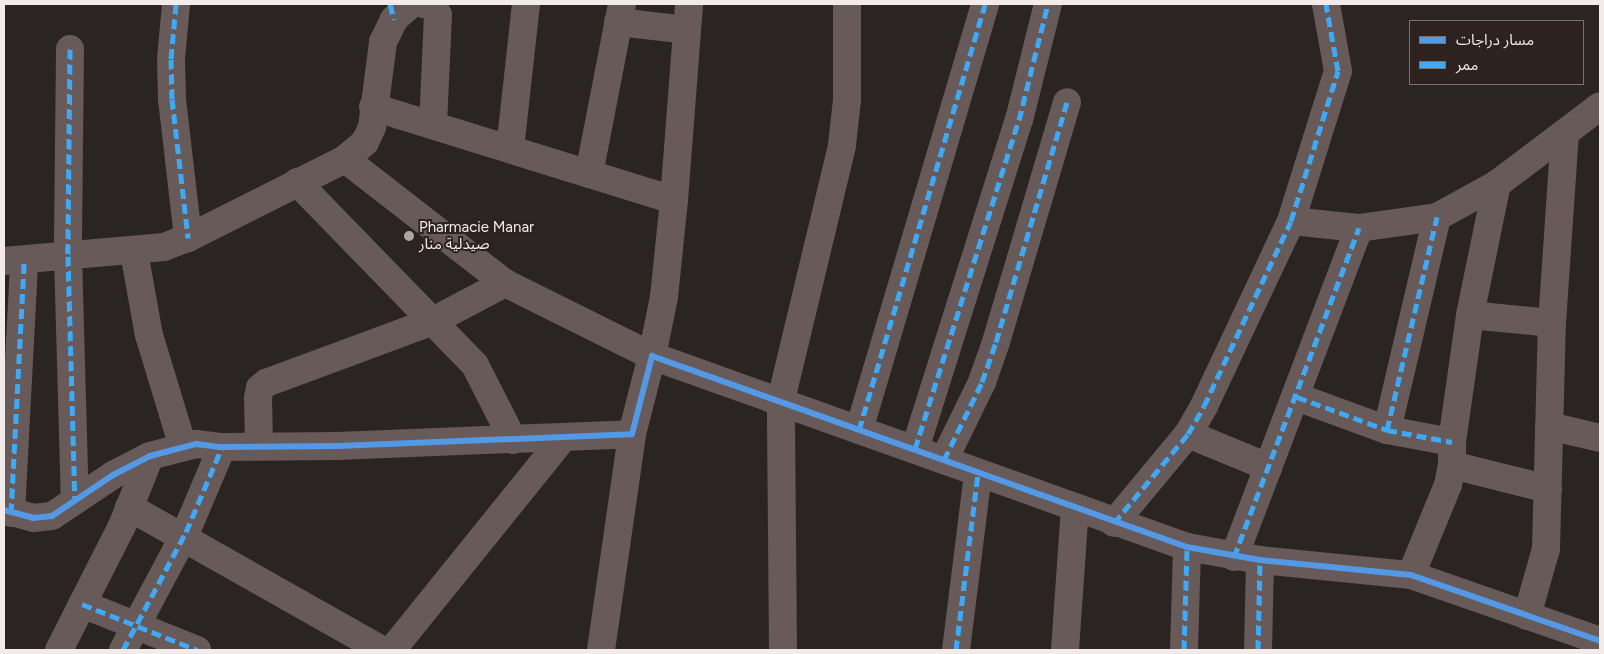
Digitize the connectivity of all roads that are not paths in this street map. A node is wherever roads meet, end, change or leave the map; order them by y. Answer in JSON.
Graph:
{"nodes":[{"id":1,"x":176,"y":4,"type":"edge"},
{"id":2,"x":424,"y":4,"type":"edge"},
{"id":3,"x":526,"y":4,"type":"edge"},
{"id":4,"x":847,"y":4,"type":"edge"},
{"id":5,"x":985,"y":4,"type":"edge"},
{"id":6,"x":1048,"y":4,"type":"edge"},
{"id":7,"x":1326,"y":4,"type":"edge"},
{"id":8,"x":398,"y":9,"type":"edge"},
{"id":9,"x":620,"y":13,"type":"edge"},
{"id":10,"x":688,"y":17,"type":"edge"},
{"id":11,"x":70,"y":49,"type":"dead end"},
{"id":12,"x":1067,"y":102,"type":"dead end"},
{"id":13,"x":1600,"y":106,"type":"edge"},
{"id":14,"x":373,"y":107,"type":"junction"},
{"id":15,"x":433,"y":126,"type":"junction"},
{"id":16,"x":1565,"y":134,"type":"junction"},
{"id":17,"x":510,"y":149,"type":"junction"},
{"id":18,"x":345,"y":159,"type":"junction"},
{"id":19,"x":589,"y":174,"type":"junction"},
{"id":20,"x":297,"y":182,"type":"junction"},
{"id":21,"x":1497,"y":184,"type":"junction"},
{"id":22,"x":674,"y":200,"type":"junction"},
{"id":23,"x":1437,"y":217,"type":"junction"},
{"id":24,"x":1291,"y":221,"type":"junction"},
{"id":25,"x":1359,"y":228,"type":"junction"},
{"id":26,"x":188,"y":238,"type":"junction"},
{"id":27,"x":134,"y":252,"type":"junction"},
{"id":28,"x":68,"y":256,"type":"junction"},
{"id":29,"x":14,"y":261,"type":"edge"},
{"id":30,"x":505,"y":283,"type":"junction"},
{"id":31,"x":1470,"y":315,"type":"junction"},
{"id":32,"x":431,"y":322,"type":"junction"},
{"id":33,"x":1552,"y":323,"type":"junction"},
{"id":34,"x":652,"y":356,"type":"junction"},
{"id":35,"x":1297,"y":397,"type":"junction"},
{"id":36,"x":782,"y":400,"type":"junction"},
{"id":37,"x":1549,"y":426,"type":"junction"},
{"id":38,"x":858,"y":430,"type":"junction"},
{"id":39,"x":1388,"y":430,"type":"junction"},
{"id":40,"x":632,"y":434,"type":"junction"},
{"id":41,"x":1188,"y":434,"type":"junction"},
{"id":42,"x":563,"y":438,"type":"junction"},
{"id":43,"x":1600,"y":438,"type":"edge"},
{"id":44,"x":513,"y":440,"type":"junction"},
{"id":45,"x":259,"y":445,"type":"junction"},
{"id":46,"x":183,"y":446,"type":"junction"},
{"id":47,"x":222,"y":446,"type":"junction"},
{"id":48,"x":915,"y":449,"type":"junction"},
{"id":49,"x":1452,"y":454,"type":"junction"},
{"id":50,"x":150,"y":456,"type":"junction"},
{"id":51,"x":944,"y":460,"type":"junction"},
{"id":52,"x":1268,"y":467,"type":"junction"},
{"id":53,"x":978,"y":473,"type":"junction"},
{"id":54,"x":1548,"y":489,"type":"junction"},
{"id":55,"x":76,"y":500,"type":"junction"},
{"id":56,"x":129,"y":507,"type":"junction"},
{"id":57,"x":1075,"y":508,"type":"junction"},
{"id":58,"x":7,"y":512,"type":"edge"},
{"id":59,"x":1114,"y":523,"type":"junction"},
{"id":60,"x":182,"y":539,"type":"junction"},
{"id":61,"x":1187,"y":547,"type":"junction"},
{"id":62,"x":1247,"y":558,"type":"junction"},
{"id":63,"x":1412,"y":574,"type":"junction"},
{"id":64,"x":82,"y":604,"type":"junction"},
{"id":65,"x":1527,"y":616,"type":"junction"},
{"id":66,"x":135,"y":626,"type":"junction"},
{"id":67,"x":1600,"y":641,"type":"edge"},
{"id":68,"x":59,"y":650,"type":"edge"},
{"id":69,"x":123,"y":650,"type":"edge"},
{"id":70,"x":197,"y":650,"type":"edge"},
{"id":71,"x":382,"y":650,"type":"edge"},
{"id":72,"x":392,"y":650,"type":"edge"},
{"id":73,"x":601,"y":650,"type":"edge"},
{"id":74,"x":783,"y":650,"type":"edge"},
{"id":75,"x":956,"y":650,"type":"edge"},
{"id":76,"x":1065,"y":650,"type":"edge"},
{"id":77,"x":1184,"y":650,"type":"edge"},
{"id":78,"x":1258,"y":650,"type":"edge"}],
"edges":[{"from":1,"to":26,"type":"street"},
{"from":2,"to":15,"type":"street"},
{"from":3,"to":17,"type":"street"},
{"from":4,"to":36,"type":"street"},
{"from":5,"to":38,"type":"street"},
{"from":6,"to":48,"type":"street"},
{"from":7,"to":24,"type":"street"},
{"from":8,"to":14,"type":"street"},
{"from":9,"to":10,"type":"street"},
{"from":9,"to":19,"type":"street"},
{"from":10,"to":22,"type":"street"},
{"from":11,"to":28,"type":"street"},
{"from":12,"to":51,"type":"street"},
{"from":13,"to":16,"type":"street"},
{"from":14,"to":15,"type":"street"},
{"from":14,"to":18,"type":"street"},
{"from":15,"to":17,"type":"street"},
{"from":16,"to":21,"type":"street"},
{"from":16,"to":33,"type":"street"},
{"from":17,"to":19,"type":"street"},
{"from":18,"to":20,"type":"street"},
{"from":18,"to":30,"type":"street"},
{"from":19,"to":22,"type":"street"},
{"from":20,"to":26,"type":"street"},
{"from":20,"to":32,"type":"street"},
{"from":21,"to":23,"type":"street"},
{"from":21,"to":31,"type":"street"},
{"from":22,"to":34,"type":"street"},
{"from":23,"to":25,"type":"street"},
{"from":23,"to":39,"type":"street"},
{"from":24,"to":25,"type":"street"},
{"from":24,"to":41,"type":"street"},
{"from":25,"to":35,"type":"street"},
{"from":26,"to":27,"type":"street"},
{"from":27,"to":28,"type":"street"},
{"from":27,"to":46,"type":"street"},
{"from":28,"to":29,"type":"street"},
{"from":28,"to":55,"type":"street"},
{"from":29,"to":58,"type":"street"},
{"from":30,"to":32,"type":"street"},
{"from":30,"to":34,"type":"street"},
{"from":31,"to":33,"type":"street"},
{"from":31,"to":49,"type":"street"},
{"from":32,"to":44,"type":"street"},
{"from":32,"to":45,"type":"street"},
{"from":33,"to":37,"type":"street"},
{"from":34,"to":36,"type":"street"},
{"from":34,"to":40,"type":"street"},
{"from":35,"to":39,"type":"street"},
{"from":35,"to":52,"type":"street"},
{"from":36,"to":38,"type":"street"},
{"from":36,"to":74,"type":"street"},
{"from":37,"to":43,"type":"street"},
{"from":37,"to":54,"type":"street"},
{"from":38,"to":48,"type":"street"},
{"from":39,"to":49,"type":"street"},
{"from":40,"to":42,"type":"street"},
{"from":40,"to":73,"type":"street"},
{"from":41,"to":52,"type":"street"},
{"from":41,"to":59,"type":"street"},
{"from":42,"to":44,"type":"street"},
{"from":42,"to":72,"type":"street"},
{"from":44,"to":45,"type":"street"},
{"from":45,"to":47,"type":"street"},
{"from":46,"to":47,"type":"street"},
{"from":46,"to":50,"type":"street"},
{"from":47,"to":60,"type":"street"},
{"from":48,"to":51,"type":"street"},
{"from":49,"to":54,"type":"street"},
{"from":49,"to":63,"type":"street"},
{"from":50,"to":55,"type":"street"},
{"from":50,"to":56,"type":"street"},
{"from":51,"to":53,"type":"street"},
{"from":52,"to":62,"type":"street"},
{"from":53,"to":57,"type":"street"},
{"from":53,"to":75,"type":"street"},
{"from":54,"to":65,"type":"street"},
{"from":55,"to":58,"type":"street"},
{"from":56,"to":60,"type":"street"},
{"from":56,"to":64,"type":"street"},
{"from":57,"to":59,"type":"street"},
{"from":57,"to":76,"type":"street"},
{"from":59,"to":61,"type":"street"},
{"from":60,"to":66,"type":"street"},
{"from":60,"to":71,"type":"street"},
{"from":61,"to":62,"type":"street"},
{"from":61,"to":77,"type":"street"},
{"from":62,"to":63,"type":"street"},
{"from":62,"to":78,"type":"street"},
{"from":63,"to":65,"type":"street"},
{"from":64,"to":66,"type":"street"},
{"from":64,"to":68,"type":"street"},
{"from":65,"to":67,"type":"street"},
{"from":66,"to":69,"type":"street"},
{"from":66,"to":70,"type":"street"}]}
